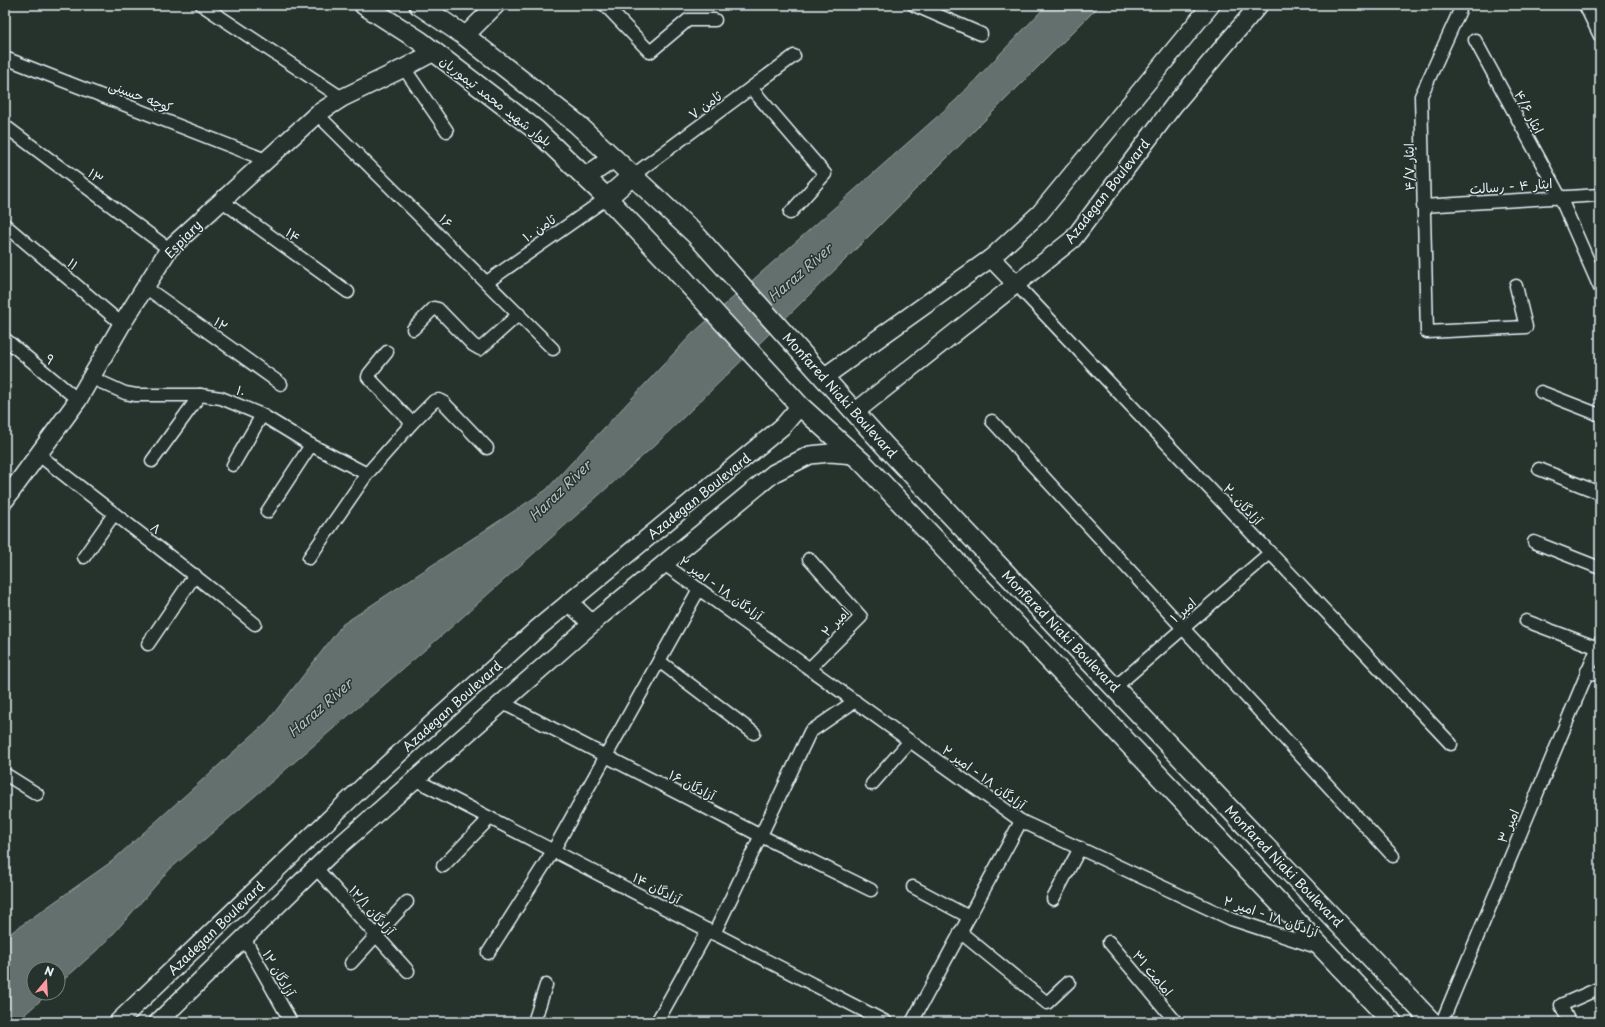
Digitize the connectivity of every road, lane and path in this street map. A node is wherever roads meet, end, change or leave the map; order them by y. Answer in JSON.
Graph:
{"nodes":[{"id":1,"x":202,"y":5,"type":"edge"},
{"id":2,"x":364,"y":5,"type":"edge"},
{"id":3,"x":419,"y":5,"type":"edge"},
{"id":4,"x":496,"y":5,"type":"edge"},
{"id":5,"x":914,"y":5,"type":"edge"},
{"id":6,"x":1211,"y":5,"type":"edge"},
{"id":7,"x":1259,"y":5,"type":"edge"},
{"id":8,"x":1585,"y":5,"type":"edge"},
{"id":9,"x":611,"y":7,"type":"edge"},
{"id":10,"x":1460,"y":10,"type":"dead end"},
{"id":11,"x":715,"y":20,"type":"dead end"},
{"id":12,"x":981,"y":34,"type":"dead end"},
{"id":13,"x":465,"y":36,"type":"junction"},
{"id":14,"x":1600,"y":36,"type":"edge"},
{"id":15,"x":1475,"y":40,"type":"dead end"},
{"id":16,"x":434,"y":52,"type":"junction"},
{"id":17,"x":794,"y":56,"type":"dead end"},
{"id":18,"x":5,"y":58,"type":"edge"},
{"id":19,"x":404,"y":68,"type":"junction"},
{"id":20,"x":751,"y":88,"type":"junction"},
{"id":21,"x":342,"y":98,"type":"junction"},
{"id":22,"x":317,"y":114,"type":"junction"},
{"id":23,"x":5,"y":126,"type":"edge"},
{"id":24,"x":447,"y":131,"type":"dead end"},
{"id":25,"x":613,"y":158,"type":"junction"},
{"id":26,"x":266,"y":160,"type":"junction"},
{"id":27,"x":632,"y":176,"type":"junction"},
{"id":28,"x":586,"y":177,"type":"junction"},
{"id":29,"x":1600,"y":195,"type":"edge"},
{"id":30,"x":1560,"y":197,"type":"junction"},
{"id":31,"x":607,"y":198,"type":"junction"},
{"id":32,"x":222,"y":201,"type":"junction"},
{"id":33,"x":1423,"y":206,"type":"junction"},
{"id":34,"x":790,"y":213,"type":"dead end"},
{"id":35,"x":5,"y":225,"type":"edge"},
{"id":36,"x":169,"y":249,"type":"junction"},
{"id":37,"x":991,"y":258,"type":"junction"},
{"id":38,"x":487,"y":282,"type":"junction"},
{"id":39,"x":1016,"y":284,"type":"junction"},
{"id":40,"x":1516,"y":286,"type":"dead end"},
{"id":41,"x":145,"y":287,"type":"junction"},
{"id":42,"x":1600,"y":288,"type":"edge"},
{"id":43,"x":348,"y":292,"type":"dead end"},
{"id":44,"x":519,"y":314,"type":"junction"},
{"id":45,"x":122,"y":324,"type":"junction"},
{"id":46,"x":413,"y":329,"type":"dead end"},
{"id":47,"x":5,"y":339,"type":"edge"},
{"id":48,"x":554,"y":349,"type":"dead end"},
{"id":49,"x":386,"y":352,"type":"dead end"},
{"id":50,"x":824,"y":377,"type":"junction"},
{"id":51,"x":92,"y":378,"type":"junction"},
{"id":52,"x":281,"y":384,"type":"dead end"},
{"id":53,"x":1541,"y":392,"type":"dead end"},
{"id":54,"x":200,"y":395,"type":"junction"},
{"id":55,"x":78,"y":400,"type":"junction"},
{"id":56,"x":800,"y":406,"type":"junction"},
{"id":57,"x":855,"y":412,"type":"junction"},
{"id":58,"x":1600,"y":414,"type":"edge"},
{"id":59,"x":262,"y":415,"type":"junction"},
{"id":60,"x":992,"y":421,"type":"dead end"},
{"id":61,"x":412,"y":423,"type":"junction"},
{"id":62,"x":311,"y":445,"type":"junction"},
{"id":63,"x":487,"y":448,"type":"dead end"},
{"id":64,"x":39,"y":455,"type":"junction"},
{"id":65,"x":854,"y":455,"type":"junction"},
{"id":66,"x":152,"y":461,"type":"dead end"},
{"id":67,"x":233,"y":465,"type":"dead end"},
{"id":68,"x":1540,"y":469,"type":"dead end"},
{"id":69,"x":367,"y":474,"type":"junction"},
{"id":70,"x":7,"y":492,"type":"edge"},
{"id":71,"x":1600,"y":493,"type":"edge"},
{"id":72,"x":267,"y":512,"type":"dead end"},
{"id":73,"x":114,"y":514,"type":"junction"},
{"id":74,"x":1534,"y":542,"type":"dead end"},
{"id":75,"x":1270,"y":553,"type":"junction"},
{"id":76,"x":84,"y":558,"type":"dead end"},
{"id":77,"x":309,"y":558,"type":"dead end"},
{"id":78,"x":809,"y":559,"type":"dead end"},
{"id":79,"x":664,"y":564,"type":"junction"},
{"id":80,"x":1600,"y":568,"type":"edge"},
{"id":81,"x":1003,"y":570,"type":"junction"},
{"id":82,"x":195,"y":575,"type":"junction"},
{"id":83,"x":981,"y":587,"type":"junction"},
{"id":84,"x":699,"y":589,"type":"junction"},
{"id":85,"x":570,"y":602,"type":"junction"},
{"id":86,"x":1036,"y":606,"type":"junction"},
{"id":87,"x":1526,"y":621,"type":"dead end"},
{"id":88,"x":255,"y":624,"type":"dead end"},
{"id":89,"x":592,"y":624,"type":"junction"},
{"id":90,"x":1016,"y":625,"type":"junction"},
{"id":91,"x":1183,"y":629,"type":"junction"},
{"id":92,"x":148,"y":644,"type":"dead end"},
{"id":93,"x":1599,"y":645,"type":"edge"},
{"id":94,"x":659,"y":661,"type":"junction"},
{"id":95,"x":810,"y":668,"type":"junction"},
{"id":96,"x":1587,"y":670,"type":"junction"},
{"id":97,"x":1600,"y":676,"type":"edge"},
{"id":98,"x":1114,"y":688,"type":"junction"},
{"id":99,"x":855,"y":701,"type":"junction"},
{"id":100,"x":501,"y":702,"type":"junction"},
{"id":101,"x":754,"y":733,"type":"dead end"},
{"id":102,"x":910,"y":741,"type":"junction"},
{"id":103,"x":1451,"y":744,"type":"dead end"},
{"id":104,"x":606,"y":756,"type":"junction"},
{"id":105,"x":5,"y":774,"type":"edge"},
{"id":106,"x":414,"y":779,"type":"junction"},
{"id":107,"x":872,"y":784,"type":"dead end"},
{"id":108,"x":37,"y":794,"type":"dead end"},
{"id":109,"x":490,"y":818,"type":"junction"},
{"id":110,"x":1021,"y":820,"type":"junction"},
{"id":111,"x":761,"y":836,"type":"junction"},
{"id":112,"x":1080,"y":848,"type":"junction"},
{"id":113,"x":553,"y":851,"type":"junction"},
{"id":114,"x":1393,"y":856,"type":"dead end"},
{"id":115,"x":443,"y":866,"type":"dead end"},
{"id":116,"x":316,"y":868,"type":"junction"},
{"id":117,"x":913,"y":887,"type":"dead end"},
{"id":118,"x":871,"y":890,"type":"dead end"},
{"id":119,"x":1053,"y":899,"type":"dead end"},
{"id":120,"x":408,"y":902,"type":"dead end"},
{"id":121,"x":969,"y":917,"type":"junction"},
{"id":122,"x":711,"y":932,"type":"junction"},
{"id":123,"x":960,"y":932,"type":"junction"},
{"id":124,"x":376,"y":935,"type":"junction"},
{"id":125,"x":244,"y":938,"type":"junction"},
{"id":126,"x":1109,"y":942,"type":"dead end"},
{"id":127,"x":1323,"y":949,"type":"junction"},
{"id":128,"x":488,"y":953,"type":"dead end"},
{"id":129,"x":351,"y":963,"type":"dead end"},
{"id":130,"x":408,"y":971,"type":"dead end"},
{"id":131,"x":1069,"y":982,"type":"dead end"},
{"id":132,"x":546,"y":985,"type":"dead end"},
{"id":133,"x":1600,"y":988,"type":"edge"},
{"id":134,"x":118,"y":1022,"type":"edge"},
{"id":135,"x":158,"y":1022,"type":"edge"},
{"id":136,"x":291,"y":1022,"type":"edge"},
{"id":137,"x":534,"y":1022,"type":"edge"},
{"id":138,"x":657,"y":1022,"type":"edge"},
{"id":139,"x":886,"y":1022,"type":"edge"},
{"id":140,"x":912,"y":1022,"type":"edge"},
{"id":141,"x":1176,"y":1022,"type":"edge"},
{"id":142,"x":1392,"y":1022,"type":"edge"},
{"id":143,"x":1432,"y":1022,"type":"edge"},
{"id":144,"x":1442,"y":1022,"type":"edge"},
{"id":145,"x":1569,"y":1022,"type":"edge"}],
"edges":[{"from":1,"to":21,"type":"street"},
{"from":2,"to":16,"type":"main road","name":"بلوار شهید محمد تیموریان"},
{"from":3,"to":13,"type":"main road"},
{"from":4,"to":13,"type":"main road"},
{"from":5,"to":12,"type":"street"},
{"from":6,"to":37,"type":"main road"},
{"from":7,"to":39,"type":"main road","name":"Azadegan Boulevard"},
{"from":8,"to":14,"type":"street"},
{"from":9,"to":11,"type":"street"},
{"from":10,"to":33,"type":"street","name":"ایثار ۴/۷"},
{"from":13,"to":25,"type":"main road"},
{"from":15,"to":30,"type":"street","name":"ایثار ۴/۶"},
{"from":16,"to":19,"type":"main road","name":"Espiary"},
{"from":16,"to":28,"type":"main road","name":"بلوار شهید محمد تیموریان"},
{"from":17,"to":20,"type":"street","name":"ثامن ۷"},
{"from":18,"to":26,"type":"street","name":"کوچه حسینی"},
{"from":19,"to":21,"type":"main road","name":"Espiary"},
{"from":19,"to":24,"type":"street"},
{"from":20,"to":27,"type":"street","name":"ثامن ۷"},
{"from":20,"to":34,"type":"street"},
{"from":21,"to":22,"type":"main road","name":"Espiary"},
{"from":22,"to":26,"type":"main road","name":"Espiary"},
{"from":22,"to":38,"type":"street","name":"۱۶"},
{"from":23,"to":36,"type":"street","name":"۱۳"},
{"from":25,"to":27,"type":"main road"},
{"from":25,"to":28,"type":"main road"},
{"from":26,"to":32,"type":"main road","name":"Espiary"},
{"from":27,"to":31,"type":"main road"},
{"from":27,"to":50,"type":"main road","name":"Monfared Niaki Boulevard"},
{"from":28,"to":31,"type":"main road","name":"بلوار شهید محمد تیموریان"},
{"from":29,"to":30,"type":"street","name":"ایثار ۴ - رسالت"},
{"from":30,"to":33,"type":"street","name":"ایثار ۴ - رسالت"},
{"from":30,"to":42,"type":"street","name":"ایثار ۴/۶"},
{"from":31,"to":38,"type":"street","name":"ثامن ۱۰"},
{"from":31,"to":56,"type":"main road","name":"بلوار شهید محمد تیموریان"},
{"from":32,"to":36,"type":"main road","name":"Espiary"},
{"from":32,"to":43,"type":"street","name":"۱۴"},
{"from":33,"to":40,"type":"street","name":"ایثار ۴/۷"},
{"from":35,"to":45,"type":"street","name":"۱۱"},
{"from":36,"to":41,"type":"main road","name":"Espiary"},
{"from":37,"to":39,"type":"main road"},
{"from":37,"to":50,"type":"main road"},
{"from":38,"to":44,"type":"street","name":"۱۶"},
{"from":39,"to":57,"type":"main road","name":"Azadegan Boulevard"},
{"from":39,"to":75,"type":"street","name":"آزادگان ۲۰"},
{"from":41,"to":45,"type":"main road","name":"Espiary"},
{"from":41,"to":52,"type":"street","name":"۱۲"},
{"from":44,"to":46,"type":"street"},
{"from":44,"to":48,"type":"street","name":"۱۶"},
{"from":45,"to":51,"type":"main road","name":"Espiary"},
{"from":47,"to":55,"type":"street","name":"۹"},
{"from":49,"to":61,"type":"street"},
{"from":50,"to":57,"type":"main road","name":"Monfared Niaki Boulevard"},
{"from":51,"to":54,"type":"street","name":"۱۰"},
{"from":51,"to":55,"type":"main road","name":"Espiary"},
{"from":53,"to":58,"type":"street"},
{"from":54,"to":59,"type":"street","name":"۱۰"},
{"from":54,"to":66,"type":"street"},
{"from":55,"to":64,"type":"main road","name":"Espiary"},
{"from":56,"to":65,"type":"main road"},
{"from":56,"to":85,"type":"main road","name":"Azadegan Boulevard"},
{"from":57,"to":81,"type":"main road","name":"Monfared Niaki Boulevard"},
{"from":59,"to":62,"type":"street","name":"۱۰"},
{"from":59,"to":67,"type":"street"},
{"from":60,"to":91,"type":"street"},
{"from":61,"to":63,"type":"street"},
{"from":61,"to":69,"type":"street"},
{"from":62,"to":69,"type":"street","name":"۱۰"},
{"from":62,"to":72,"type":"street"},
{"from":64,"to":70,"type":"main road","name":"Espiary"},
{"from":64,"to":73,"type":"street","name":"۸"},
{"from":65,"to":79,"type":"main road","name":"Azadegan Boulevard"},
{"from":65,"to":83,"type":"main road"},
{"from":68,"to":71,"type":"street"},
{"from":69,"to":77,"type":"street"},
{"from":73,"to":76,"type":"street"},
{"from":73,"to":82,"type":"street","name":"۸"},
{"from":74,"to":80,"type":"street"},
{"from":75,"to":91,"type":"street","name":"امیر ۱"},
{"from":75,"to":103,"type":"street","name":"آزادگان ۲۰"},
{"from":78,"to":95,"type":"street","name":"امیر ۲"},
{"from":79,"to":84,"type":"street","name":"آزادگان ۱۸ - امیر ۲"},
{"from":79,"to":89,"type":"main road","name":"Azadegan Boulevard"},
{"from":81,"to":83,"type":"main road"},
{"from":81,"to":86,"type":"main road","name":"Monfared Niaki Boulevard"},
{"from":82,"to":88,"type":"street","name":"۸"},
{"from":82,"to":92,"type":"street"},
{"from":83,"to":90,"type":"main road"},
{"from":84,"to":94,"type":"street"},
{"from":84,"to":95,"type":"street","name":"آزادگان ۱۸ - امیر ۲"},
{"from":85,"to":89,"type":"main road"},
{"from":85,"to":134,"type":"main road","name":"Azadegan Boulevard"},
{"from":86,"to":90,"type":"main road"},
{"from":86,"to":98,"type":"main road","name":"Monfared Niaki Boulevard"},
{"from":87,"to":93,"type":"street"},
{"from":89,"to":100,"type":"main road","name":"Azadegan Boulevard"},
{"from":90,"to":127,"type":"main road"},
{"from":91,"to":98,"type":"street","name":"امیر ۱"},
{"from":91,"to":114,"type":"street"},
{"from":93,"to":96,"type":"street","name":"امیر ۳"},
{"from":94,"to":101,"type":"street"},
{"from":94,"to":104,"type":"street"},
{"from":95,"to":99,"type":"street","name":"آزادگان ۱۸ - امیر ۲"},
{"from":96,"to":97,"type":"street"},
{"from":96,"to":144,"type":"street","name":"امیر ۳"},
{"from":98,"to":143,"type":"main road","name":"Monfared Niaki Boulevard"},
{"from":99,"to":102,"type":"street","name":"آزادگان ۱۸ - امیر ۲"},
{"from":99,"to":111,"type":"street"},
{"from":100,"to":104,"type":"street","name":"آزادگان ۱۶"},
{"from":100,"to":106,"type":"main road","name":"Azadegan Boulevard"},
{"from":102,"to":107,"type":"street"},
{"from":102,"to":110,"type":"street","name":"آزادگان ۱۸ - امیر ۲"},
{"from":104,"to":111,"type":"street","name":"آزادگان ۱۶"},
{"from":104,"to":113,"type":"street"},
{"from":105,"to":108,"type":"street"},
{"from":106,"to":109,"type":"street","name":"آزادگان ۱۴"},
{"from":106,"to":116,"type":"main road","name":"Azadegan Boulevard"},
{"from":109,"to":113,"type":"street","name":"آزادگان ۱۴"},
{"from":109,"to":115,"type":"street"},
{"from":110,"to":112,"type":"street","name":"آزادگان ۱۸ - امیر ۲"},
{"from":110,"to":121,"type":"street"},
{"from":111,"to":118,"type":"street","name":"آزادگان ۱۶"},
{"from":111,"to":122,"type":"street"},
{"from":112,"to":119,"type":"street"},
{"from":112,"to":127,"type":"street","name":"آزادگان ۱۸ - امیر ۲"},
{"from":113,"to":122,"type":"street","name":"آزادگان ۱۴"},
{"from":113,"to":128,"type":"street"},
{"from":116,"to":124,"type":"street","name":"آزادگان ۱۲/۱"},
{"from":116,"to":125,"type":"main road","name":"Azadegan Boulevard"},
{"from":117,"to":121,"type":"street"},
{"from":120,"to":124,"type":"street"},
{"from":121,"to":123,"type":"street"},
{"from":122,"to":138,"type":"street"},
{"from":122,"to":139,"type":"street","name":"آزادگان ۱۴"},
{"from":123,"to":131,"type":"street"},
{"from":123,"to":140,"type":"street"},
{"from":124,"to":129,"type":"street"},
{"from":124,"to":130,"type":"street","name":"آزادگان ۱۲/۱"},
{"from":125,"to":135,"type":"main road","name":"Azadegan Boulevard"},
{"from":125,"to":136,"type":"street","name":"آزادگان ۱۲"},
{"from":126,"to":141,"type":"street","name":"امامت ۳۱"},
{"from":127,"to":142,"type":"main road"},
{"from":132,"to":137,"type":"street"},
{"from":133,"to":145,"type":"street"}]}
